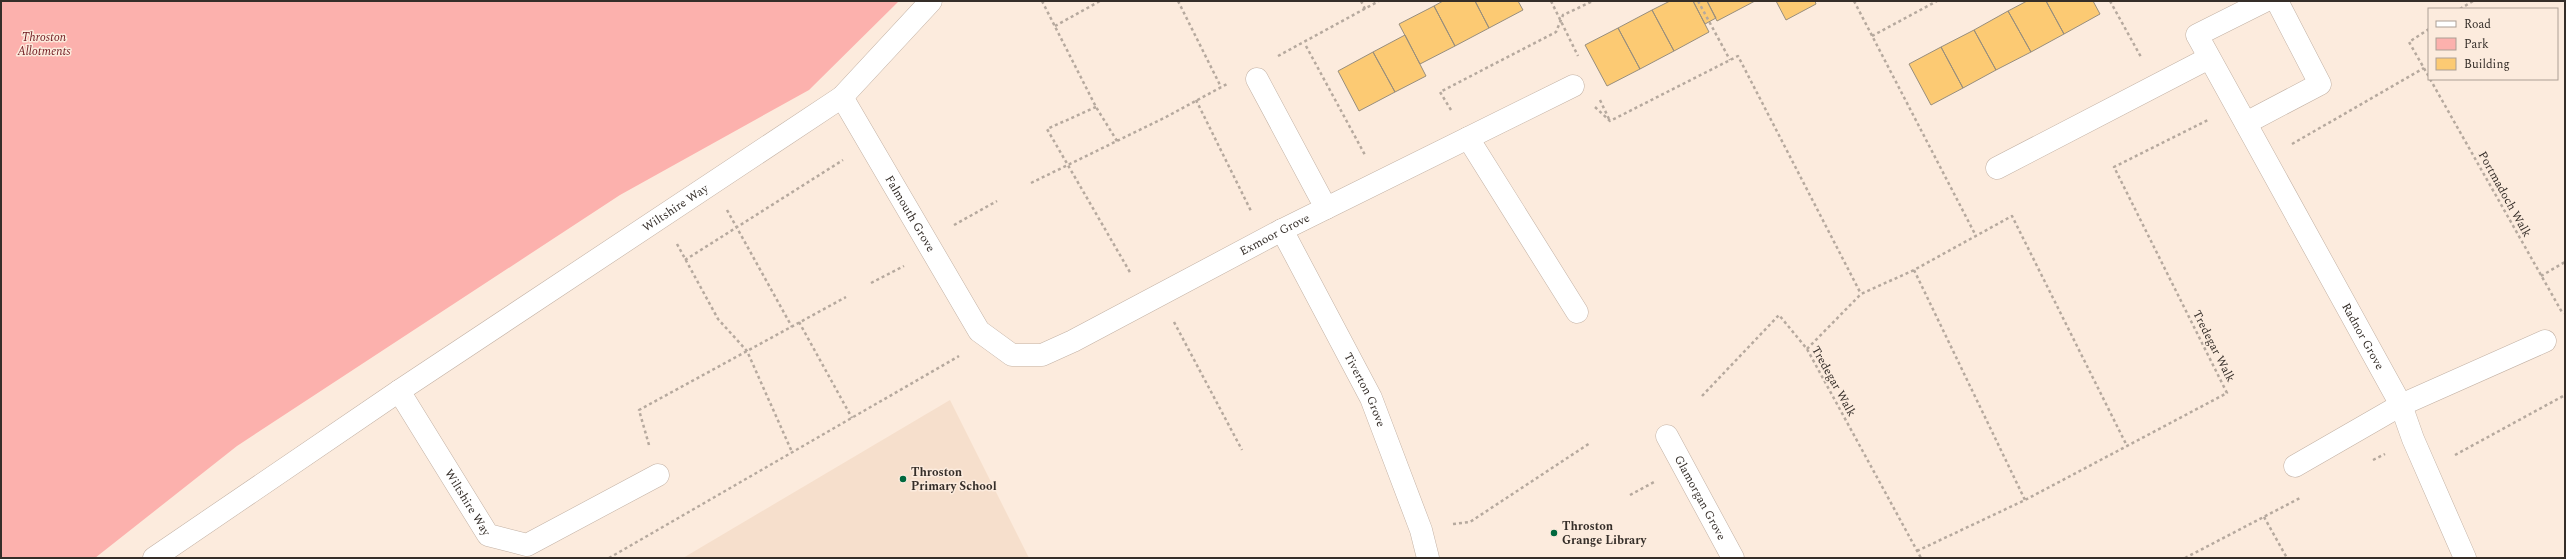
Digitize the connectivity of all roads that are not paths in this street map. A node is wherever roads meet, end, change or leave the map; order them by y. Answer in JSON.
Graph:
{"nodes":[{"id":1,"x":931,"y":1,"type":"edge"},
{"id":2,"x":2265,"y":1,"type":"edge"},
{"id":3,"x":2277,"y":1,"type":"edge"},
{"id":4,"x":2209,"y":58,"type":"junction"},
{"id":5,"x":1257,"y":79,"type":"dead end"},
{"id":6,"x":1573,"y":86,"type":"road end"},
{"id":7,"x":842,"y":97,"type":"junction"},
{"id":8,"x":2241,"y":114,"type":"junction"},
{"id":9,"x":1468,"y":138,"type":"junction"},
{"id":10,"x":1997,"y":168,"type":"dead end"},
{"id":11,"x":1326,"y":208,"type":"junction"},
{"id":12,"x":1282,"y":230,"type":"junction"},
{"id":13,"x":1577,"y":312,"type":"dead end"},
{"id":14,"x":983,"y":334,"type":"joint"},
{"id":15,"x":2545,"y":341,"type":"dead end"},
{"id":16,"x":399,"y":391,"type":"junction"},
{"id":17,"x":2401,"y":405,"type":"junction"},
{"id":18,"x":1667,"y":436,"type":"dead end"},
{"id":19,"x":2295,"y":466,"type":"dead end"},
{"id":20,"x":658,"y":475,"type":"road end"},
{"id":21,"x":154,"y":558,"type":"edge"},
{"id":22,"x":1428,"y":558,"type":"edge"},
{"id":23,"x":1733,"y":558,"type":"edge"},
{"id":24,"x":2465,"y":558,"type":"edge"}],
"edges":[{"from":1,"to":7,"type":"street","name":"Wiltshire Way"},
{"from":2,"to":4,"type":"street","name":"Radnor Grove"},
{"from":3,"to":8,"type":"street"},
{"from":4,"to":8,"type":"street","name":"Radnor Grove"},
{"from":4,"to":10,"type":"street"},
{"from":5,"to":11,"type":"street"},
{"from":6,"to":9,"type":"street","name":"Exmoor Grove"},
{"from":7,"to":14,"type":"street","name":"Falmouth Grove"},
{"from":7,"to":16,"type":"street","name":"Wiltshire Way"},
{"from":8,"to":17,"type":"street","name":"Radnor Grove"},
{"from":9,"to":11,"type":"street","name":"Exmoor Grove"},
{"from":9,"to":13,"type":"street"},
{"from":11,"to":12,"type":"street","name":"Exmoor Grove"},
{"from":12,"to":14,"type":"street","name":"Exmoor Grove"},
{"from":12,"to":22,"type":"street","name":"Tiverton Grove"},
{"from":15,"to":17,"type":"street"},
{"from":16,"to":20,"type":"street","name":"Wiltshire Way"},
{"from":16,"to":21,"type":"street","name":"Wiltshire Way"},
{"from":17,"to":19,"type":"street"},
{"from":17,"to":24,"type":"street","name":"Radnor Grove"},
{"from":18,"to":23,"type":"street","name":"Glamorgan Grove"}]}
